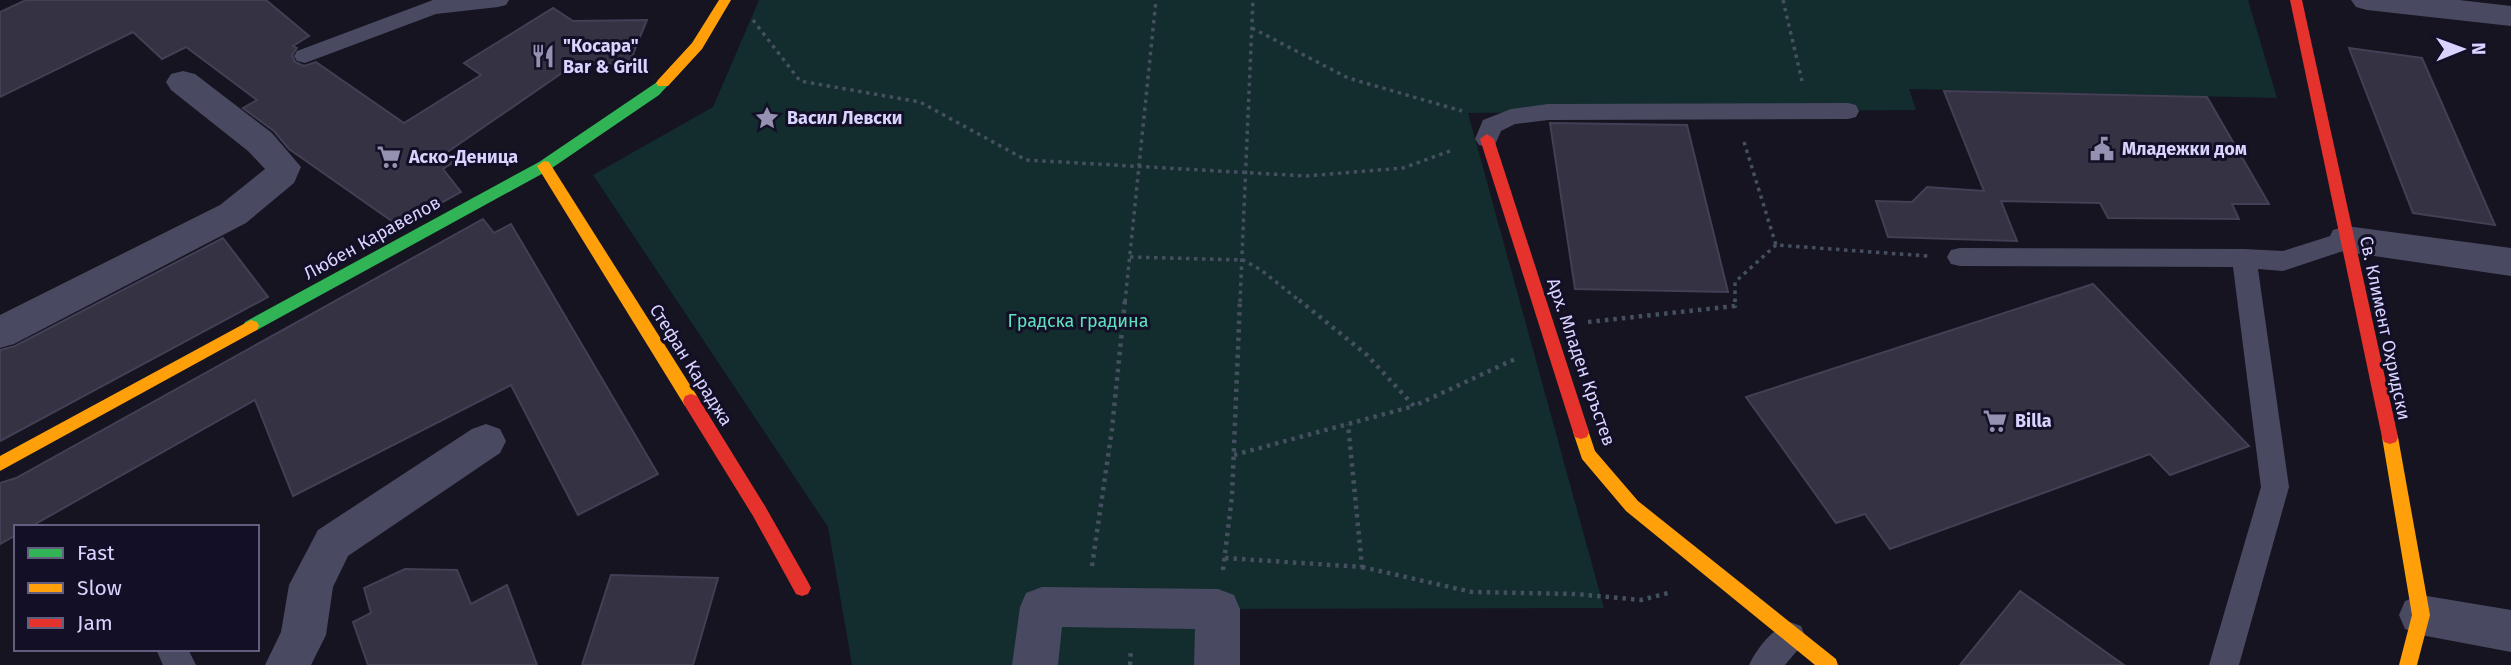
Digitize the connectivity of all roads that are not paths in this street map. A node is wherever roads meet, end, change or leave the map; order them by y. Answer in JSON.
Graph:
{"nodes":[{"id":1,"x":498,"y":0,"type":"edge"},
{"id":2,"x":725,"y":0,"type":"edge"},
{"id":3,"x":2297,"y":0,"type":"edge"},
{"id":4,"x":2367,"y":0,"type":"edge"},
{"id":5,"x":2511,"y":16,"type":"edge"},
{"id":6,"x":305,"y":56,"type":"dead end"},
{"id":7,"x":183,"y":82,"type":"dead end"},
{"id":8,"x":1849,"y":111,"type":"dead end"},
{"id":9,"x":1487,"y":139,"type":"joint"},
{"id":10,"x":544,"y":166,"type":"junction"},
{"id":11,"x":2346,"y":240,"type":"junction"},
{"id":12,"x":1960,"y":257,"type":"road end"},
{"id":13,"x":2244,"y":258,"type":"junction"},
{"id":14,"x":2511,"y":262,"type":"edge"},
{"id":15,"x":0,"y":333,"type":"edge"},
{"id":16,"x":486,"y":441,"type":"dead end"},
{"id":17,"x":0,"y":464,"type":"edge"},
{"id":18,"x":802,"y":588,"type":"dead end"},
{"id":19,"x":2421,"y":615,"type":"junction"},
{"id":20,"x":2511,"y":631,"type":"edge"},
{"id":21,"x":1790,"y":636,"type":"junction"},
{"id":22,"x":2224,"y":663,"type":"edge"},
{"id":23,"x":288,"y":665,"type":"edge"},
{"id":24,"x":1035,"y":665,"type":"edge"},
{"id":25,"x":1217,"y":665,"type":"edge"},
{"id":26,"x":1765,"y":665,"type":"edge"},
{"id":27,"x":1829,"y":665,"type":"edge"},
{"id":28,"x":2408,"y":665,"type":"edge"}],
"edges":[{"from":1,"to":6,"type":"lane"},
{"from":2,"to":10,"type":"street","name":"Любен Каравелов"},
{"from":3,"to":11,"type":"street","name":"Св. Климент Охридски"},
{"from":4,"to":5,"type":"street"},
{"from":7,"to":15,"type":"street"},
{"from":8,"to":9,"type":"lane"},
{"from":9,"to":21,"type":"street","name":"Арх. Младен Кръстев"},
{"from":10,"to":17,"type":"street","name":"Любен Каравелов"},
{"from":10,"to":18,"type":"street","name":"Стефан Караджа"},
{"from":11,"to":13,"type":"lane"},
{"from":11,"to":14,"type":"street"},
{"from":11,"to":19,"type":"street","name":"Св. Климент Охридски"},
{"from":12,"to":13,"type":"lane"},
{"from":13,"to":22,"type":"lane"},
{"from":16,"to":23,"type":"street"},
{"from":19,"to":20,"type":"street"},
{"from":19,"to":28,"type":"street","name":"Св. Климент Охридски"},
{"from":21,"to":26,"type":"lane"},
{"from":21,"to":27,"type":"street","name":"Арх. Младен Кръстев"},
{"from":24,"to":25,"type":"street"}]}
